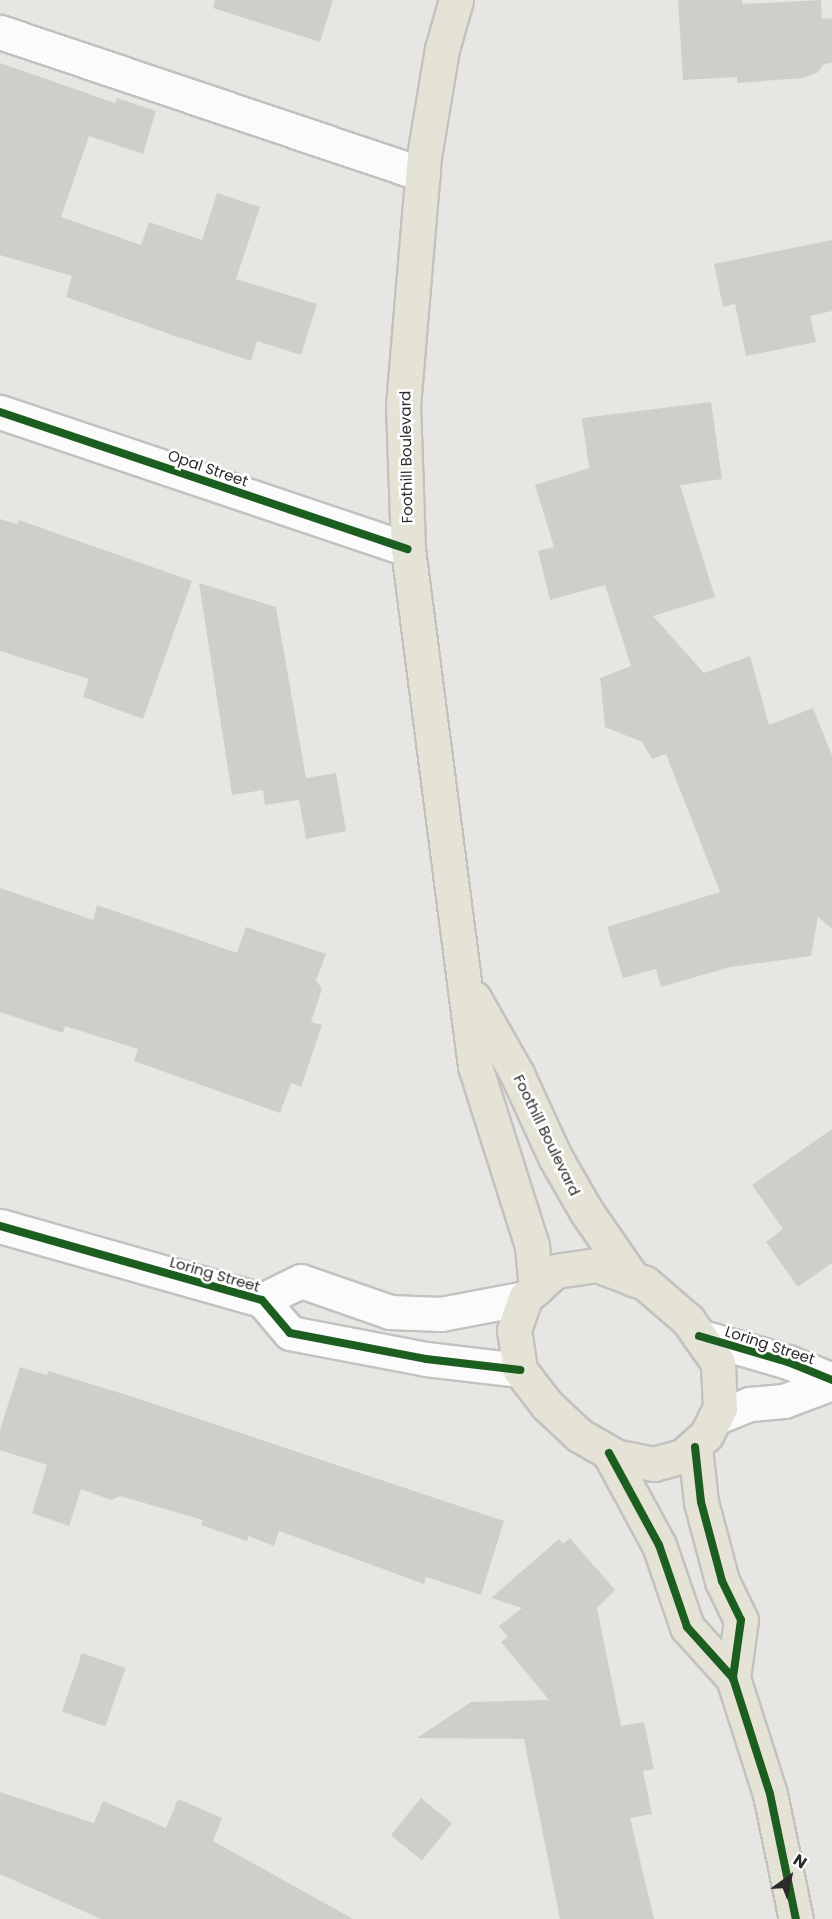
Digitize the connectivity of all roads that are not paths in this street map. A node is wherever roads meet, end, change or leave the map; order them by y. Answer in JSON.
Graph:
{"nodes":[{"id":1,"x":456,"y":0,"type":"edge"},
{"id":2,"x":0,"y":33,"type":"edge"},
{"id":3,"x":423,"y":174,"type":"junction"},
{"id":4,"x":0,"y":412,"type":"edge"},
{"id":5,"x":408,"y":549,"type":"junction"},
{"id":6,"x":467,"y":986,"type":"junction"},
{"id":7,"x":0,"y":1226,"type":"edge"},
{"id":8,"x":633,"y":1279,"type":"junction"},
{"id":9,"x":530,"y":1294,"type":"junction"},
{"id":10,"x":261,"y":1300,"type":"junction"},
{"id":11,"x":699,"y":1336,"type":"junction"},
{"id":12,"x":520,"y":1370,"type":"junction"},
{"id":13,"x":832,"y":1382,"type":"edge"},
{"id":14,"x":715,"y":1418,"type":"junction"},
{"id":15,"x":695,"y":1447,"type":"junction"},
{"id":16,"x":609,"y":1453,"type":"junction"},
{"id":17,"x":733,"y":1678,"type":"junction"},
{"id":18,"x":796,"y":1919,"type":"edge"}],
"edges":[{"from":1,"to":3,"type":"main road","name":"Foothill Boulevard"},
{"from":2,"to":3,"type":"street"},
{"from":3,"to":5,"type":"main road","name":"Foothill Boulevard"},
{"from":4,"to":5,"type":"street","name":"Opal Street"},
{"from":5,"to":6,"type":"main road","name":"Foothill Boulevard"},
{"from":6,"to":8,"type":"main road","name":"Foothill Boulevard"},
{"from":6,"to":9,"type":"main road","name":"Foothill Boulevard"},
{"from":7,"to":10,"type":"street","name":"Loring Street"},
{"from":8,"to":9,"type":"main road"},
{"from":8,"to":11,"type":"main road"},
{"from":9,"to":10,"type":"street","name":"Loring Street"},
{"from":9,"to":12,"type":"main road"},
{"from":10,"to":12,"type":"street","name":"Loring Street"},
{"from":11,"to":13,"type":"street","name":"Loring Street"},
{"from":11,"to":14,"type":"main road"},
{"from":12,"to":16,"type":"main road"},
{"from":13,"to":14,"type":"street","name":"Loring Street"},
{"from":14,"to":15,"type":"main road"},
{"from":15,"to":16,"type":"main road"},
{"from":15,"to":17,"type":"main road"},
{"from":16,"to":17,"type":"main road"},
{"from":17,"to":18,"type":"main road"}]}
